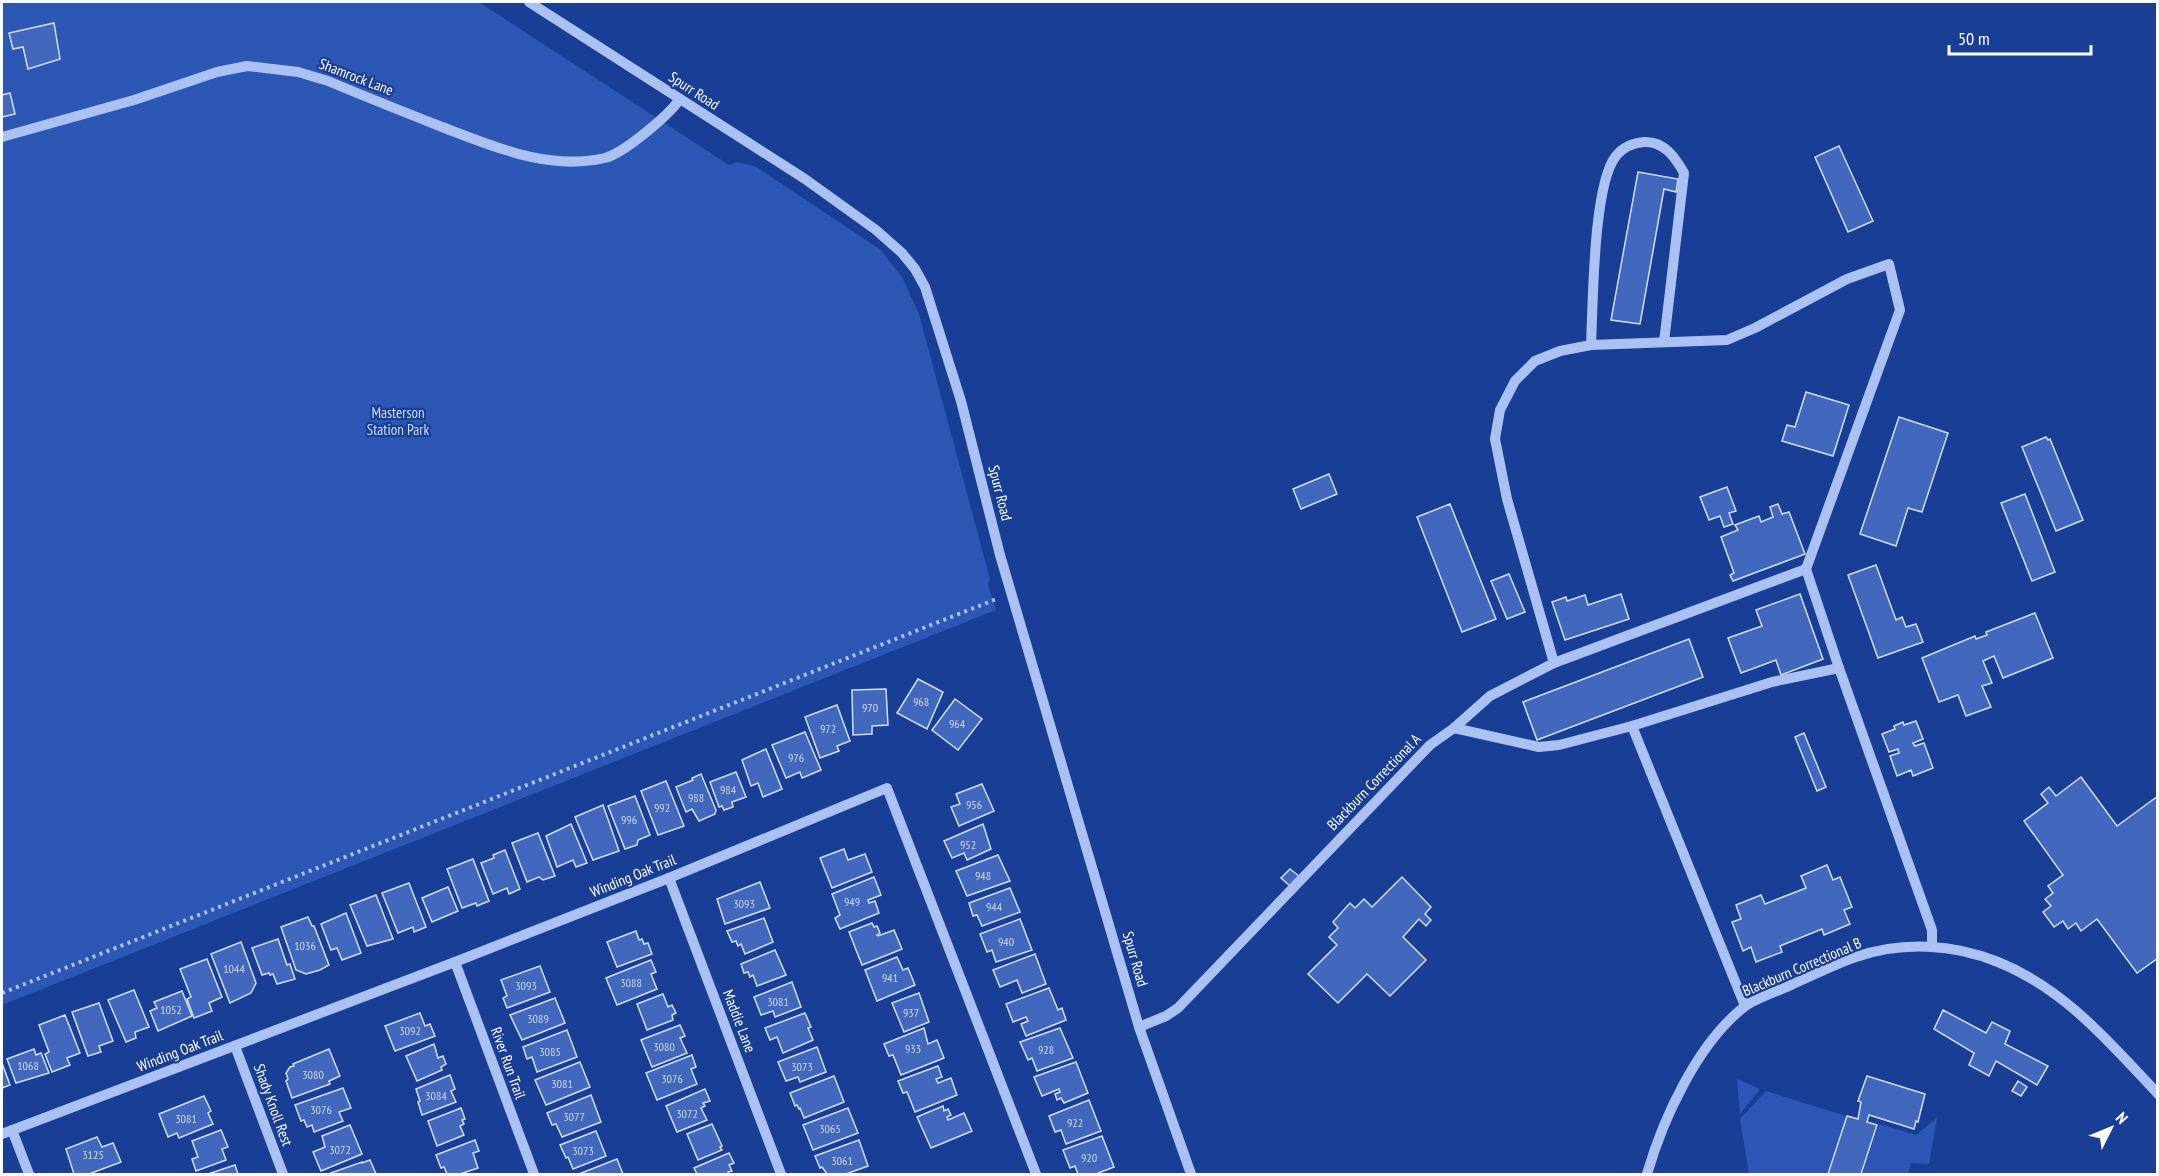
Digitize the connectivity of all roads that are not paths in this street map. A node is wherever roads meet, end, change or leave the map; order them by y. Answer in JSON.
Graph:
{"nodes":[{"id":1,"x":529,"y":2,"type":"edge"},
{"id":2,"x":680,"y":99,"type":"junction"},
{"id":3,"x":2,"y":137,"type":"edge"},
{"id":4,"x":1664,"y":342,"type":"junction"},
{"id":5,"x":1591,"y":345,"type":"junction"},
{"id":6,"x":1806,"y":568,"type":"junction"},
{"id":7,"x":1554,"y":663,"type":"junction"},
{"id":8,"x":1839,"y":668,"type":"junction"},
{"id":9,"x":1632,"y":726,"type":"junction"},
{"id":10,"x":1454,"y":728,"type":"junction"},
{"id":11,"x":669,"y":878,"type":"junction"},
{"id":12,"x":1932,"y":946,"type":"junction"},
{"id":13,"x":455,"y":962,"type":"junction"},
{"id":14,"x":1745,"y":1006,"type":"junction"},
{"id":15,"x":1139,"y":1027,"type":"junction"},
{"id":16,"x":235,"y":1046,"type":"junction"},
{"id":17,"x":2157,"y":1095,"type":"edge"},
{"id":18,"x":7,"y":1132,"type":"edge"},
{"id":19,"x":28,"y":1174,"type":"edge"},
{"id":20,"x":283,"y":1174,"type":"edge"},
{"id":21,"x":534,"y":1174,"type":"edge"},
{"id":22,"x":781,"y":1174,"type":"edge"},
{"id":23,"x":1036,"y":1174,"type":"edge"},
{"id":24,"x":1191,"y":1174,"type":"edge"},
{"id":25,"x":1647,"y":1174,"type":"edge"}],
"edges":[{"from":1,"to":2,"type":"street","name":"Spurr Road"},
{"from":2,"to":3,"type":"street","name":"Shamrock Lane"},
{"from":2,"to":15,"type":"street","name":"Spurr Road"},
{"from":4,"to":5,"type":"street"},
{"from":4,"to":5,"type":"street"},
{"from":4,"to":6,"type":"street"},
{"from":5,"to":7,"type":"street"},
{"from":6,"to":7,"type":"street","name":"Blackburn Correctional A"},
{"from":6,"to":8,"type":"street"},
{"from":7,"to":10,"type":"street","name":"Blackburn Correctional A"},
{"from":8,"to":9,"type":"street"},
{"from":8,"to":12,"type":"street"},
{"from":9,"to":10,"type":"street"},
{"from":9,"to":14,"type":"street"},
{"from":10,"to":15,"type":"street","name":"Blackburn Correctional A"},
{"from":11,"to":13,"type":"street","name":"Winding Oak Trail"},
{"from":11,"to":22,"type":"street","name":"Maddie Lane"},
{"from":11,"to":23,"type":"street","name":"Winding Oak Trail"},
{"from":12,"to":14,"type":"street","name":"Blackburn Correctional B"},
{"from":12,"to":17,"type":"street","name":"Blackburn Correctional B"},
{"from":13,"to":16,"type":"street","name":"Winding Oak Trail"},
{"from":13,"to":21,"type":"street","name":"River Run Trail"},
{"from":14,"to":25,"type":"street","name":"Blackburn Correctional B"},
{"from":15,"to":24,"type":"street","name":"Spurr Road"},
{"from":16,"to":18,"type":"street","name":"Winding Oak Trail"},
{"from":16,"to":20,"type":"street","name":"Shady Knoll Rest"},
{"from":18,"to":19,"type":"street"}]}
